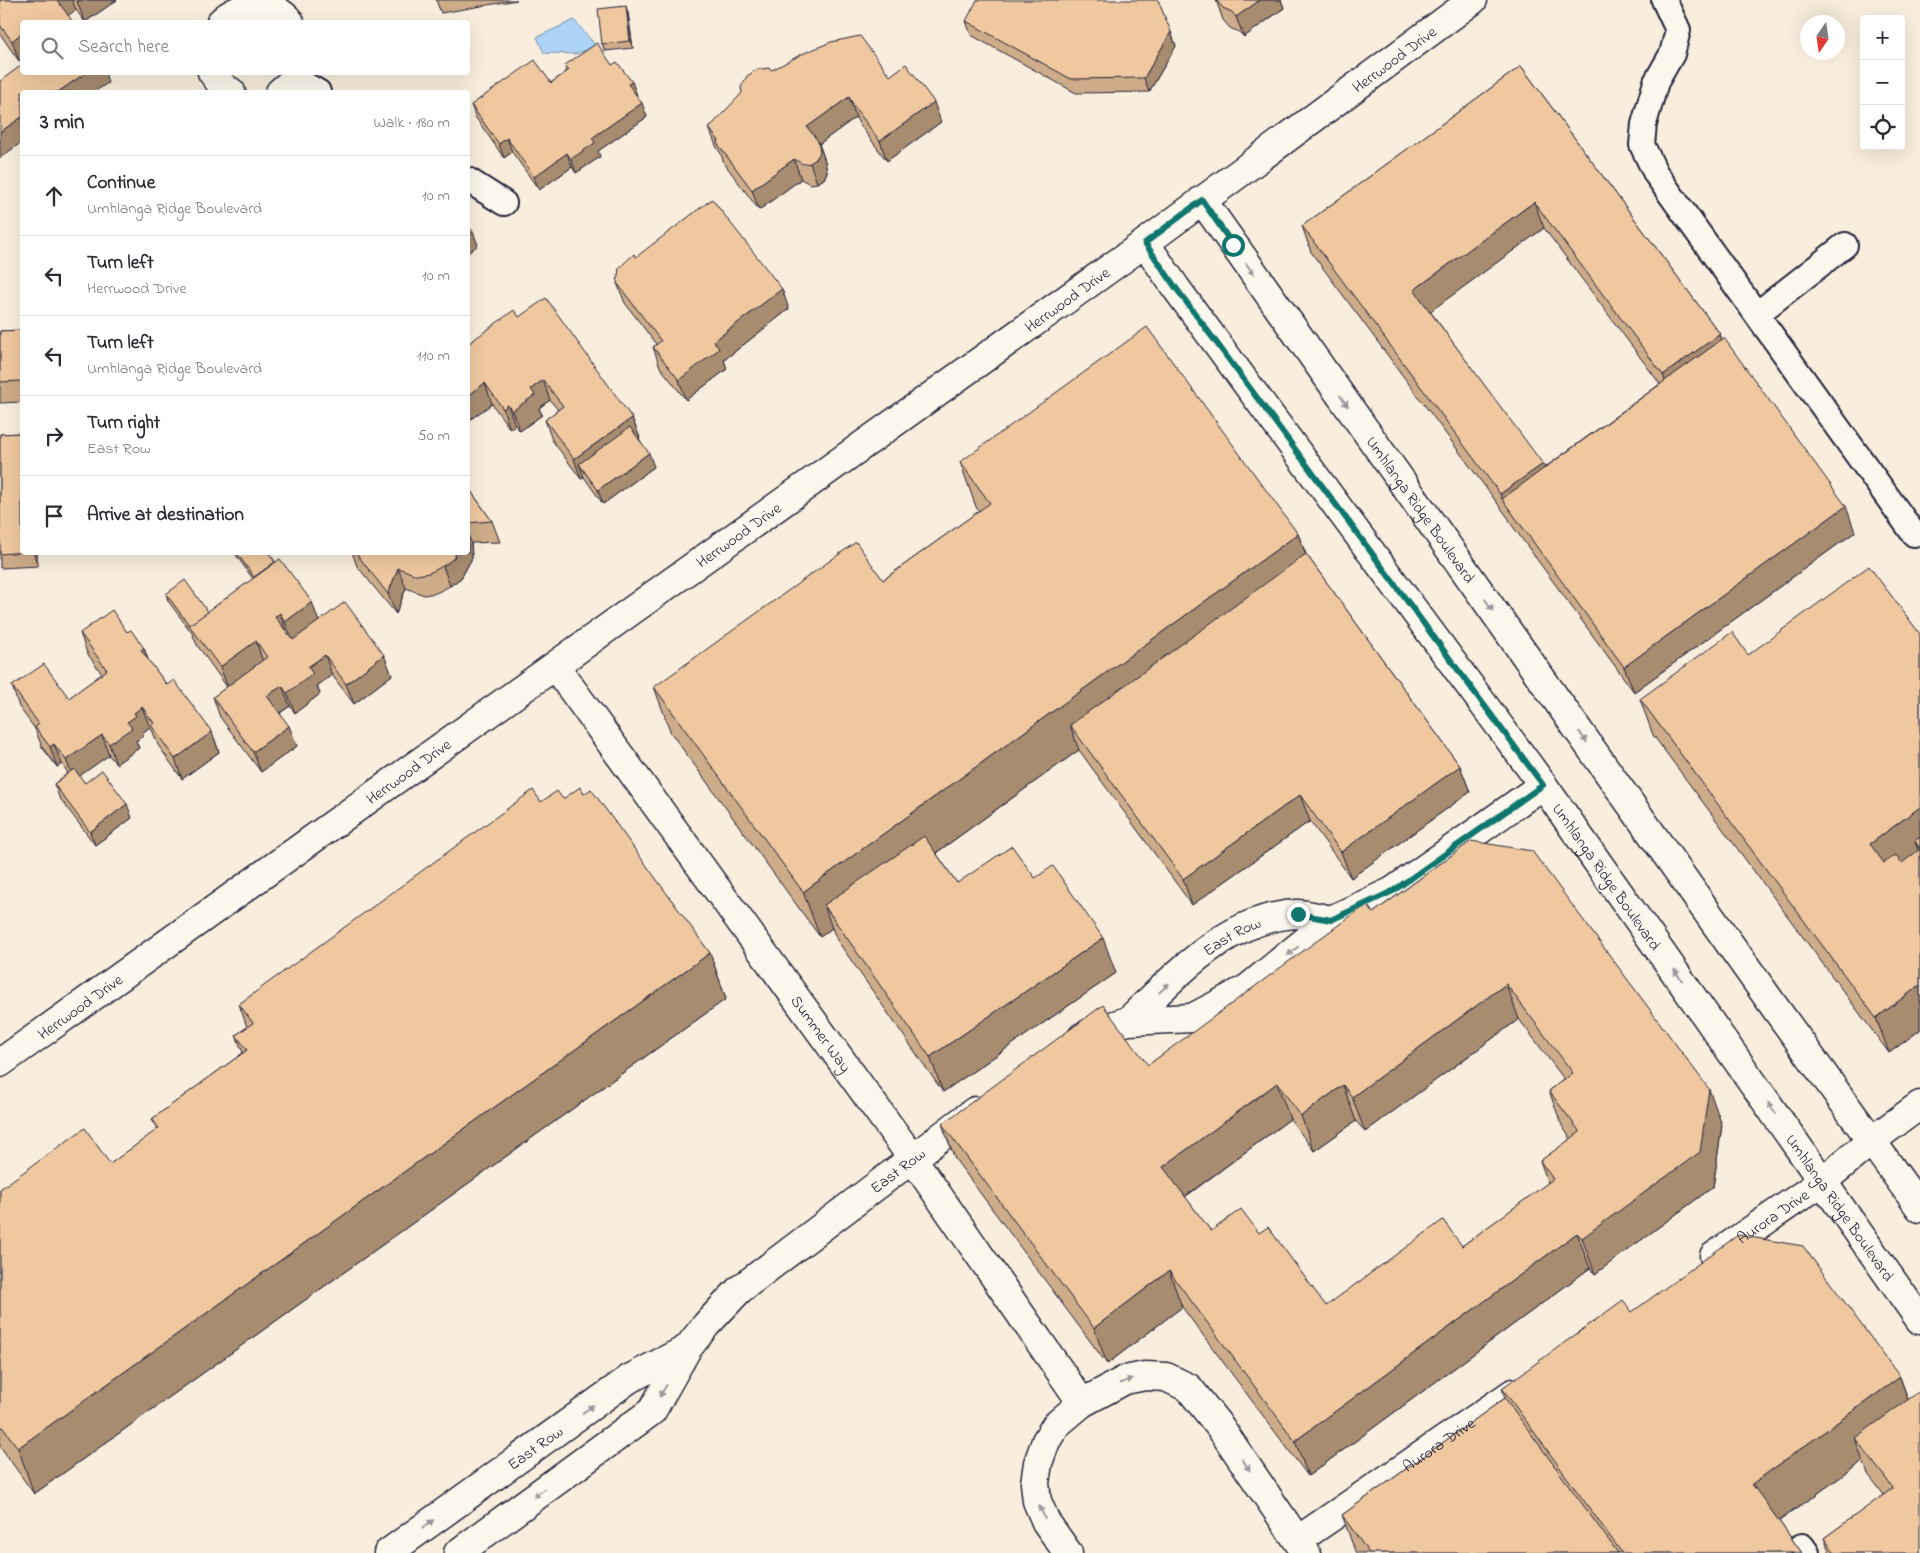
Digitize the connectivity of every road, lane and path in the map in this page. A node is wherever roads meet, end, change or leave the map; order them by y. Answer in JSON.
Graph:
{"nodes":[{"id":1,"x":1473,"y":0,"type":"edge"},
{"id":2,"x":1664,"y":0,"type":"edge"},
{"id":3,"x":221,"y":13,"type":"edge"},
{"id":4,"x":288,"y":20,"type":"edge"},
{"id":5,"x":214,"y":75,"type":"edge"},
{"id":6,"x":291,"y":81,"type":"edge"},
{"id":7,"x":228,"y":90,"type":"edge"},
{"id":8,"x":313,"y":90,"type":"edge"},
{"id":9,"x":470,"y":181,"type":"edge"},
{"id":10,"x":1202,"y":200,"type":"junction"},
{"id":11,"x":504,"y":203,"type":"dead end"},
{"id":12,"x":1145,"y":243,"type":"junction"},
{"id":13,"x":1845,"y":245,"type":"dead end"},
{"id":14,"x":1757,"y":314,"type":"junction"},
{"id":15,"x":1914,"y":534,"type":"dead end"},
{"id":16,"x":554,"y":666,"type":"junction"},
{"id":17,"x":1543,"y":785,"type":"junction"},
{"id":18,"x":1331,"y":920,"type":"junction"},
{"id":19,"x":1128,"y":1021,"type":"junction"},
{"id":20,"x":1060,"y":1048,"type":"edge"},
{"id":21,"x":0,"y":1063,"type":"edge"},
{"id":22,"x":998,"y":1094,"type":"edge"},
{"id":23,"x":1920,"y":1105,"type":"edge"},
{"id":24,"x":1872,"y":1141,"type":"junction"},
{"id":25,"x":913,"y":1159,"type":"junction"},
{"id":26,"x":1823,"y":1181,"type":"junction"},
{"id":27,"x":1920,"y":1208,"type":"edge"},
{"id":28,"x":1692,"y":1271,"type":"edge"},
{"id":29,"x":1920,"y":1320,"type":"edge"},
{"id":30,"x":687,"y":1349,"type":"junction"},
{"id":31,"x":1536,"y":1378,"type":"edge"},
{"id":32,"x":1082,"y":1403,"type":"junction"},
{"id":33,"x":1302,"y":1547,"type":"edge"},
{"id":34,"x":388,"y":1553,"type":"edge"},
{"id":35,"x":458,"y":1553,"type":"edge"},
{"id":36,"x":1068,"y":1553,"type":"edge"}],
"edges":[{"from":1,"to":10,"type":"street","name":"Herrwood Drive"},
{"from":2,"to":14,"type":"lane"},
{"from":3,"to":4,"type":"street"},
{"from":5,"to":7,"type":"street"},
{"from":6,"to":8,"type":"lane"},
{"from":9,"to":11,"type":"lane"},
{"from":10,"to":12,"type":"street","name":"Herrwood Drive"},
{"from":10,"to":24,"type":"street","name":"Umhlanga Ridge Boulevard","one_way":true},
{"from":12,"to":16,"type":"street","name":"Herrwood Drive"},
{"from":12,"to":17,"type":"street","name":"Umhlanga Ridge Boulevard"},
{"from":13,"to":14,"type":"lane"},
{"from":14,"to":15,"type":"lane"},
{"from":16,"to":21,"type":"street","name":"Herrwood Drive"},
{"from":16,"to":25,"type":"street","name":"Summer Way"},
{"from":17,"to":18,"type":"street","name":"East Row"},
{"from":26,"to":17,"type":"street","name":"Umhlanga Ridge Boulevard","one_way":true},
{"from":18,"to":19,"type":"street","name":"East Row","one_way":true},
{"from":19,"to":18,"type":"street","name":"East Row","one_way":true},
{"from":19,"to":20,"type":"street","name":"East Row"},
{"from":22,"to":25,"type":"street","name":"East Row"},
{"from":23,"to":24,"type":"street","name":"Aurora Drive"},
{"from":24,"to":26,"type":"street","name":"Aurora Drive"},
{"from":24,"to":27,"type":"street","name":"Umhlanga Ridge Boulevard"},
{"from":25,"to":30,"type":"street","name":"East Row"},
{"from":25,"to":32,"type":"street","name":"Summer Way"},
{"from":26,"to":28,"type":"street","name":"Aurora Drive"},
{"from":26,"to":29,"type":"street","name":"Umhlanga Ridge Boulevard"},
{"from":34,"to":30,"type":"street","name":"East Row","one_way":true},
{"from":30,"to":35,"type":"street","name":"East Row","one_way":true},
{"from":31,"to":33,"type":"street","name":"Aurora Drive"},
{"from":32,"to":33,"type":"street","one_way":true},
{"from":36,"to":32,"type":"street","one_way":true}]}
